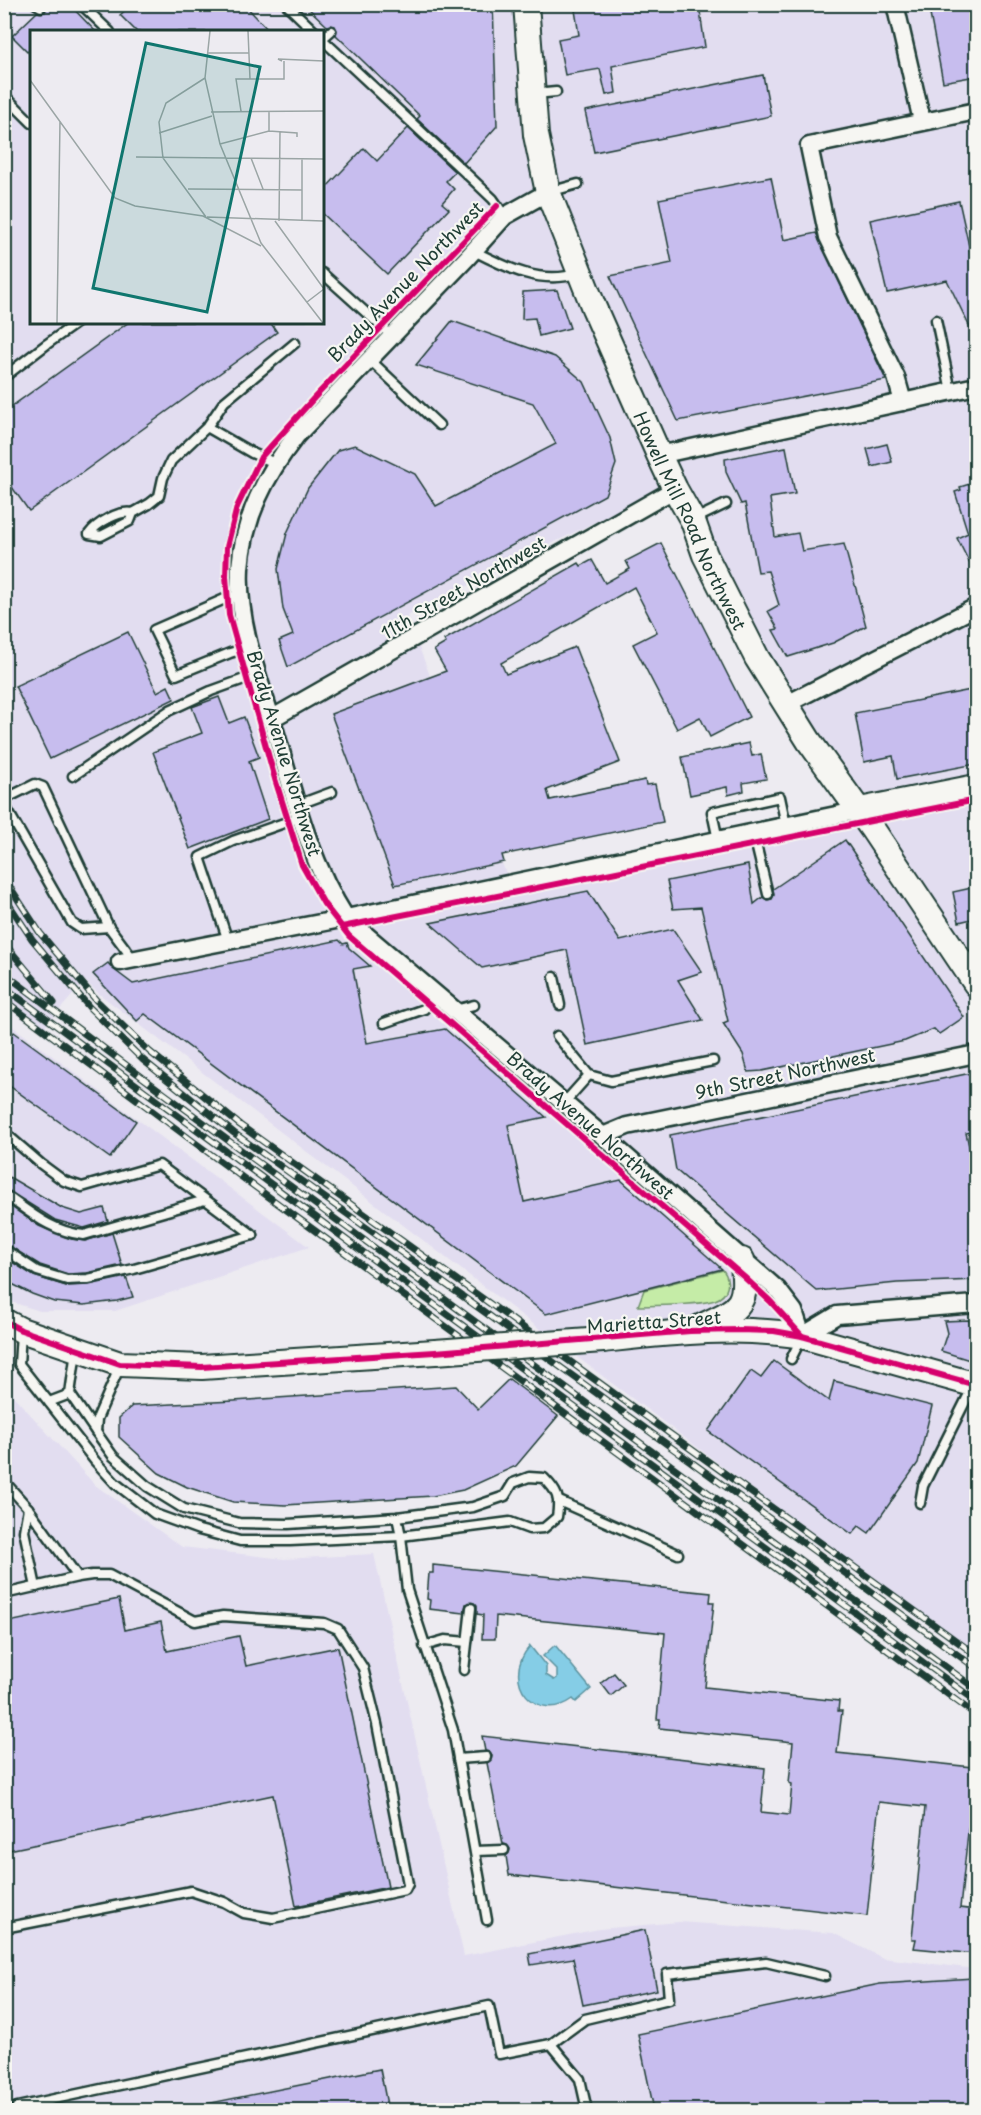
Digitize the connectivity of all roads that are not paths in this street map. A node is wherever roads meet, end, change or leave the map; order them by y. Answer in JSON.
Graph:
{"nodes":[{"id":1,"x":81,"y":4,"type":"edge"},
{"id":2,"x":286,"y":4,"type":"edge"},
{"id":3,"x":896,"y":4,"type":"edge"},
{"id":4,"x":528,"y":6,"type":"edge"},
{"id":5,"x":108,"y":30,"type":"edge"},
{"id":6,"x":313,"y":30,"type":"edge"},
{"id":7,"x":331,"y":31,"type":"dead end"},
{"id":8,"x":324,"y":37,"type":"edge"},
{"id":9,"x":324,"y":41,"type":"edge"},
{"id":10,"x":556,"y":92,"type":"dead end"},
{"id":11,"x":532,"y":94,"type":"junction"},
{"id":12,"x":4,"y":95,"type":"edge"},
{"id":13,"x":976,"y":111,"type":"edge"},
{"id":14,"x":30,"y":120,"type":"edge"},
{"id":15,"x":922,"y":121,"type":"junction"},
{"id":16,"x":578,"y":184,"type":"dead end"},
{"id":17,"x":548,"y":192,"type":"junction"},
{"id":18,"x":505,"y":216,"type":"junction"},
{"id":19,"x":474,"y":251,"type":"junction"},
{"id":20,"x":579,"y":273,"type":"junction"},
{"id":21,"x":324,"y":275,"type":"edge"},
{"id":22,"x":936,"y":320,"type":"dead end"},
{"id":23,"x":75,"y":324,"type":"edge"},
{"id":24,"x":392,"y":336,"type":"junction"},
{"id":25,"x":295,"y":343,"type":"dead end"},
{"id":26,"x":369,"y":359,"type":"junction"},
{"id":27,"x":4,"y":377,"type":"edge"},
{"id":28,"x":976,"y":386,"type":"edge"},
{"id":29,"x":951,"y":391,"type":"junction"},
{"id":30,"x":903,"y":402,"type":"junction"},
{"id":31,"x":440,"y":425,"type":"dead end"},
{"id":32,"x":207,"y":427,"type":"junction"},
{"id":33,"x":659,"y":455,"type":"junction"},
{"id":34,"x":275,"y":463,"type":"junction"},
{"id":35,"x":675,"y":489,"type":"junction"},
{"id":36,"x":726,"y":504,"type":"dead end"},
{"id":37,"x":133,"y":513,"type":"junction"},
{"id":38,"x":693,"y":520,"type":"junction"},
{"id":39,"x":240,"y":595,"type":"junction"},
{"id":40,"x":976,"y":607,"type":"edge"},
{"id":41,"x":250,"y":647,"type":"junction"},
{"id":42,"x":258,"y":674,"type":"junction"},
{"id":43,"x":785,"y":705,"type":"junction"},
{"id":44,"x":271,"y":719,"type":"junction"},
{"id":45,"x":73,"y":776,"type":"dead end"},
{"id":46,"x":976,"y":787,"type":"edge"},
{"id":47,"x":332,"y":792,"type":"dead end"},
{"id":48,"x":860,"y":810,"type":"junction"},
{"id":49,"x":299,"y":811,"type":"junction"},
{"id":50,"x":786,"y":825,"type":"junction"},
{"id":51,"x":753,"y":832,"type":"junction"},
{"id":52,"x":718,"y":840,"type":"junction"},
{"id":53,"x":768,"y":894,"type":"dead end"},
{"id":54,"x":346,"y":918,"type":"junction"},
{"id":55,"x":108,"y":927,"type":"junction"},
{"id":56,"x":228,"y":941,"type":"junction"},
{"id":57,"x":127,"y":961,"type":"joint"},
{"id":58,"x":554,"y":977,"type":"dead end"},
{"id":59,"x":976,"y":984,"type":"edge"},
{"id":60,"x":437,"y":995,"type":"junction"},
{"id":61,"x":474,"y":1005,"type":"dead end"},
{"id":62,"x":560,"y":1005,"type":"dead end"},
{"id":63,"x":455,"y":1010,"type":"junction"},
{"id":64,"x":384,"y":1023,"type":"dead end"},
{"id":65,"x":557,"y":1036,"type":"dead end"},
{"id":66,"x":976,"y":1054,"type":"edge"},
{"id":67,"x":713,"y":1061,"type":"dead end"},
{"id":68,"x":589,"y":1075,"type":"junction"},
{"id":69,"x":564,"y":1103,"type":"junction"},
{"id":70,"x":5,"y":1133,"type":"edge"},
{"id":71,"x":603,"y":1136,"type":"junction"},
{"id":72,"x":4,"y":1194,"type":"edge"},
{"id":73,"x":205,"y":1200,"type":"junction"},
{"id":74,"x":4,"y":1249,"type":"edge"},
{"id":75,"x":742,"y":1260,"type":"junction"},
{"id":76,"x":976,"y":1304,"type":"edge"},
{"id":77,"x":13,"y":1325,"type":"edge"},
{"id":78,"x":690,"y":1331,"type":"junction"},
{"id":79,"x":802,"y":1335,"type":"junction"},
{"id":80,"x":76,"y":1349,"type":"junction"},
{"id":81,"x":791,"y":1359,"type":"dead end"},
{"id":82,"x":120,"y":1364,"type":"junction"},
{"id":83,"x":975,"y":1385,"type":"edge"},
{"id":84,"x":70,"y":1394,"type":"junction"},
{"id":85,"x":49,"y":1402,"type":"junction"},
{"id":86,"x":96,"y":1432,"type":"junction"},
{"id":87,"x":4,"y":1480,"type":"edge"},
{"id":88,"x":559,"y":1501,"type":"junction"},
{"id":89,"x":920,"y":1503,"type":"dead end"},
{"id":90,"x":28,"y":1508,"type":"junction"},
{"id":91,"x":397,"y":1517,"type":"junction"},
{"id":92,"x":401,"y":1536,"type":"junction"},
{"id":93,"x":678,"y":1554,"type":"dead end"},
{"id":94,"x":78,"y":1577,"type":"junction"},
{"id":95,"x":36,"y":1587,"type":"junction"},
{"id":96,"x":4,"y":1594,"type":"edge"},
{"id":97,"x":471,"y":1608,"type":"dead end"},
{"id":98,"x":467,"y":1642,"type":"junction"},
{"id":99,"x":424,"y":1646,"type":"junction"},
{"id":100,"x":464,"y":1670,"type":"dead end"},
{"id":101,"x":486,"y":1757,"type":"dead end"},
{"id":102,"x":458,"y":1759,"type":"junction"},
{"id":103,"x":504,"y":1850,"type":"dead end"},
{"id":104,"x":475,"y":1851,"type":"junction"},
{"id":105,"x":487,"y":1920,"type":"dead end"},
{"id":106,"x":4,"y":1928,"type":"edge"},
{"id":107,"x":825,"y":1976,"type":"dead end"},
{"id":108,"x":551,"y":2044,"type":"junction"},
{"id":109,"x":17,"y":2110,"type":"edge"},
{"id":110,"x":587,"y":2110,"type":"edge"}],
"edges":[{"from":1,"to":5,"type":"lane"},
{"from":2,"to":6,"type":"lane"},
{"from":3,"to":15,"type":"street"},
{"from":4,"to":11,"type":"main road","name":"Howell Mill Road Northwest"},
{"from":7,"to":8,"type":"lane"},
{"from":9,"to":18,"type":"lane"},
{"from":10,"to":11,"type":"lane"},
{"from":11,"to":17,"type":"main road","name":"Howell Mill Road Northwest"},
{"from":12,"to":14,"type":"lane"},
{"from":13,"to":15,"type":"street"},
{"from":15,"to":30,"type":"street"},
{"from":16,"to":17,"type":"lane"},
{"from":17,"to":18,"type":"street","name":"Brady Avenue Northwest"},
{"from":17,"to":20,"type":"main road","name":"Howell Mill Road Northwest"},
{"from":18,"to":19,"type":"street","name":"Brady Avenue Northwest"},
{"from":19,"to":20,"type":"lane"},
{"from":19,"to":24,"type":"street","name":"Brady Avenue Northwest"},
{"from":20,"to":33,"type":"main road","name":"Howell Mill Road Northwest"},
{"from":21,"to":24,"type":"lane"},
{"from":22,"to":29,"type":"lane"},
{"from":23,"to":27,"type":"lane"},
{"from":24,"to":26,"type":"street","name":"Brady Avenue Northwest"},
{"from":25,"to":32,"type":"lane"},
{"from":26,"to":31,"type":"lane"},
{"from":26,"to":34,"type":"street","name":"Brady Avenue Northwest"},
{"from":28,"to":29,"type":"street"},
{"from":29,"to":30,"type":"street"},
{"from":30,"to":33,"type":"street"},
{"from":32,"to":34,"type":"lane"},
{"from":32,"to":37,"type":"lane"},
{"from":33,"to":35,"type":"main road","name":"Howell Mill Road Northwest"},
{"from":34,"to":39,"type":"street","name":"Brady Avenue Northwest"},
{"from":35,"to":38,"type":"main road","name":"Howell Mill Road Northwest"},
{"from":35,"to":44,"type":"street","name":"11th Street Northwest"},
{"from":36,"to":38,"type":"lane"},
{"from":37,"to":37,"type":"lane"},
{"from":38,"to":43,"type":"main road","name":"Howell Mill Road Northwest"},
{"from":39,"to":41,"type":"street","name":"Brady Avenue Northwest"},
{"from":39,"to":41,"type":"lane"},
{"from":40,"to":43,"type":"street"},
{"from":41,"to":42,"type":"street","name":"Brady Avenue Northwest"},
{"from":42,"to":44,"type":"street","name":"Brady Avenue Northwest"},
{"from":42,"to":45,"type":"lane"},
{"from":43,"to":48,"type":"main road","name":"Howell Mill Road Northwest"},
{"from":44,"to":49,"type":"street","name":"Brady Avenue Northwest"},
{"from":46,"to":48,"type":"main road"},
{"from":47,"to":49,"type":"lane"},
{"from":48,"to":50,"type":"street"},
{"from":48,"to":59,"type":"main road","name":"Howell Mill Road Northwest"},
{"from":49,"to":54,"type":"street","name":"Brady Avenue Northwest"},
{"from":49,"to":56,"type":"lane"},
{"from":50,"to":51,"type":"street"},
{"from":50,"to":52,"type":"lane"},
{"from":51,"to":52,"type":"street"},
{"from":51,"to":53,"type":"lane"},
{"from":52,"to":54,"type":"street"},
{"from":54,"to":56,"type":"street"},
{"from":54,"to":60,"type":"street","name":"Brady Avenue Northwest"},
{"from":55,"to":55,"type":"lane"},
{"from":55,"to":57,"type":"lane"},
{"from":56,"to":57,"type":"street"},
{"from":58,"to":62,"type":"lane"},
{"from":60,"to":63,"type":"street","name":"Brady Avenue Northwest"},
{"from":60,"to":64,"type":"lane"},
{"from":61,"to":63,"type":"lane"},
{"from":63,"to":69,"type":"street","name":"Brady Avenue Northwest"},
{"from":65,"to":68,"type":"lane"},
{"from":66,"to":71,"type":"street","name":"9th Street Northwest"},
{"from":67,"to":68,"type":"lane"},
{"from":68,"to":69,"type":"lane"},
{"from":69,"to":71,"type":"street","name":"Brady Avenue Northwest"},
{"from":70,"to":73,"type":"lane"},
{"from":71,"to":75,"type":"street","name":"Brady Avenue Northwest"},
{"from":72,"to":73,"type":"lane"},
{"from":73,"to":74,"type":"lane"},
{"from":75,"to":78,"type":"main road"},
{"from":75,"to":79,"type":"street","name":"Brady Avenue Northwest"},
{"from":76,"to":79,"type":"street"},
{"from":77,"to":80,"type":"main road","name":"Marietta Street"},
{"from":77,"to":85,"type":"lane"},
{"from":78,"to":79,"type":"main road","name":"Marietta Street"},
{"from":78,"to":82,"type":"main road","name":"Marietta Street","bridge":true},
{"from":79,"to":81,"type":"lane"},
{"from":79,"to":83,"type":"main road","name":"Marietta Street"},
{"from":80,"to":82,"type":"main road","name":"Marietta Street"},
{"from":80,"to":84,"type":"lane"},
{"from":82,"to":86,"type":"lane"},
{"from":83,"to":89,"type":"lane"},
{"from":84,"to":85,"type":"lane"},
{"from":84,"to":86,"type":"lane"},
{"from":85,"to":92,"type":"lane"},
{"from":86,"to":91,"type":"lane"},
{"from":87,"to":90,"type":"lane"},
{"from":88,"to":91,"type":"lane"},
{"from":88,"to":92,"type":"lane"},
{"from":88,"to":93,"type":"lane"},
{"from":90,"to":94,"type":"lane"},
{"from":90,"to":95,"type":"lane"},
{"from":91,"to":92,"type":"lane"},
{"from":92,"to":99,"type":"lane"},
{"from":94,"to":95,"type":"lane"},
{"from":94,"to":106,"type":"lane"},
{"from":95,"to":96,"type":"lane"},
{"from":97,"to":98,"type":"lane"},
{"from":98,"to":99,"type":"lane"},
{"from":98,"to":100,"type":"lane"},
{"from":99,"to":102,"type":"lane"},
{"from":101,"to":102,"type":"lane"},
{"from":102,"to":104,"type":"lane"},
{"from":103,"to":104,"type":"lane"},
{"from":104,"to":105,"type":"lane"},
{"from":107,"to":108,"type":"lane"},
{"from":108,"to":109,"type":"lane"},
{"from":108,"to":110,"type":"lane"}]}
